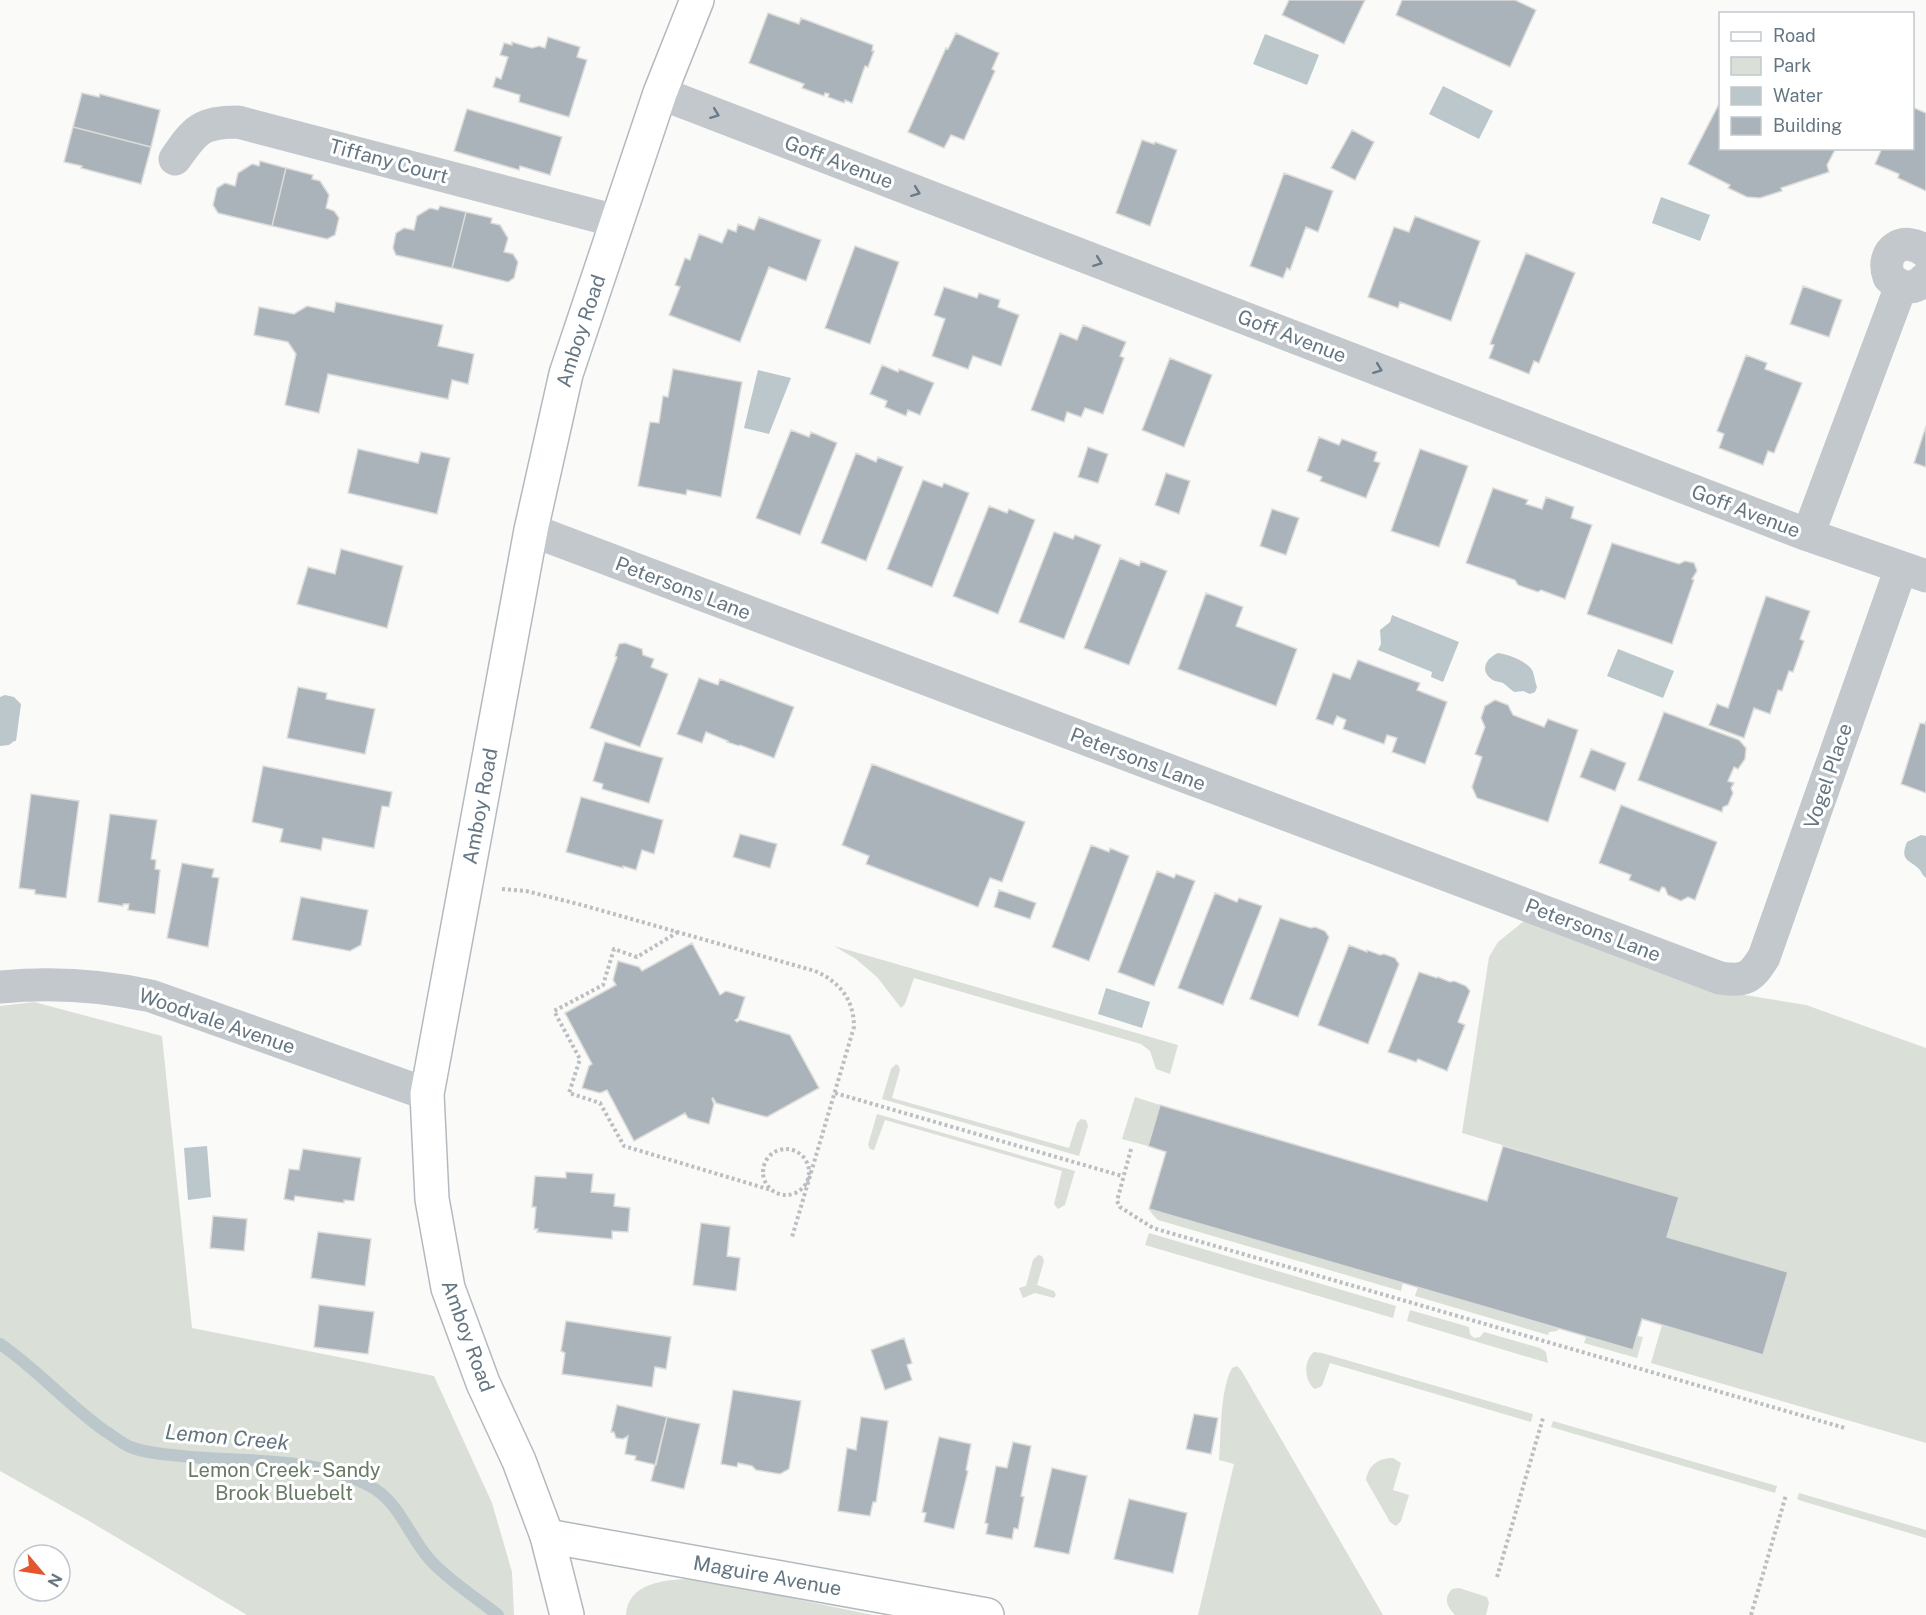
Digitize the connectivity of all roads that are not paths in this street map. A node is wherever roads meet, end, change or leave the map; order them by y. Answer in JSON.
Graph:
{"nodes":[{"id":1,"x":697,"y":0,"type":"edge"},
{"id":2,"x":660,"y":93,"type":"junction"},
{"id":3,"x":175,"y":159,"type":"dead end"},
{"id":4,"x":616,"y":221,"type":"junction"},
{"id":5,"x":1926,"y":252,"type":"edge"},
{"id":6,"x":1914,"y":282,"type":"edge"},
{"id":7,"x":531,"y":530,"type":"junction"},
{"id":8,"x":1808,"y":535,"type":"junction"},
{"id":9,"x":1914,"y":572,"type":"edge"},
{"id":10,"x":1746,"y":979,"type":"joint"},
{"id":11,"x":0,"y":987,"type":"edge"},
{"id":12,"x":427,"y":1094,"type":"junction"},
{"id":13,"x":547,"y":1536,"type":"junction"},
{"id":14,"x":567,"y":1615,"type":"edge"},
{"id":15,"x":987,"y":1615,"type":"edge"}],
"edges":[{"from":1,"to":2,"type":"main road","name":"Amboy Road"},
{"from":2,"to":4,"type":"main road","name":"Amboy Road"},
{"from":2,"to":8,"type":"street","name":"Goff Avenue","one_way":true},
{"from":3,"to":4,"type":"street","name":"Tiffany Court"},
{"from":4,"to":7,"type":"main road","name":"Amboy Road"},
{"from":5,"to":6,"type":"street"},
{"from":6,"to":8,"type":"street"},
{"from":7,"to":10,"type":"street","name":"Petersons Lane"},
{"from":7,"to":12,"type":"main road","name":"Amboy Road"},
{"from":8,"to":9,"type":"street","name":"Goff Avenue"},
{"from":9,"to":10,"type":"street","name":"Vogel Place"},
{"from":11,"to":12,"type":"street","name":"Woodvale Avenue"},
{"from":12,"to":13,"type":"main road","name":"Amboy Road"},
{"from":13,"to":14,"type":"main road","name":"Amboy Road"},
{"from":13,"to":15,"type":"main road","name":"Maguire Avenue"}]}
